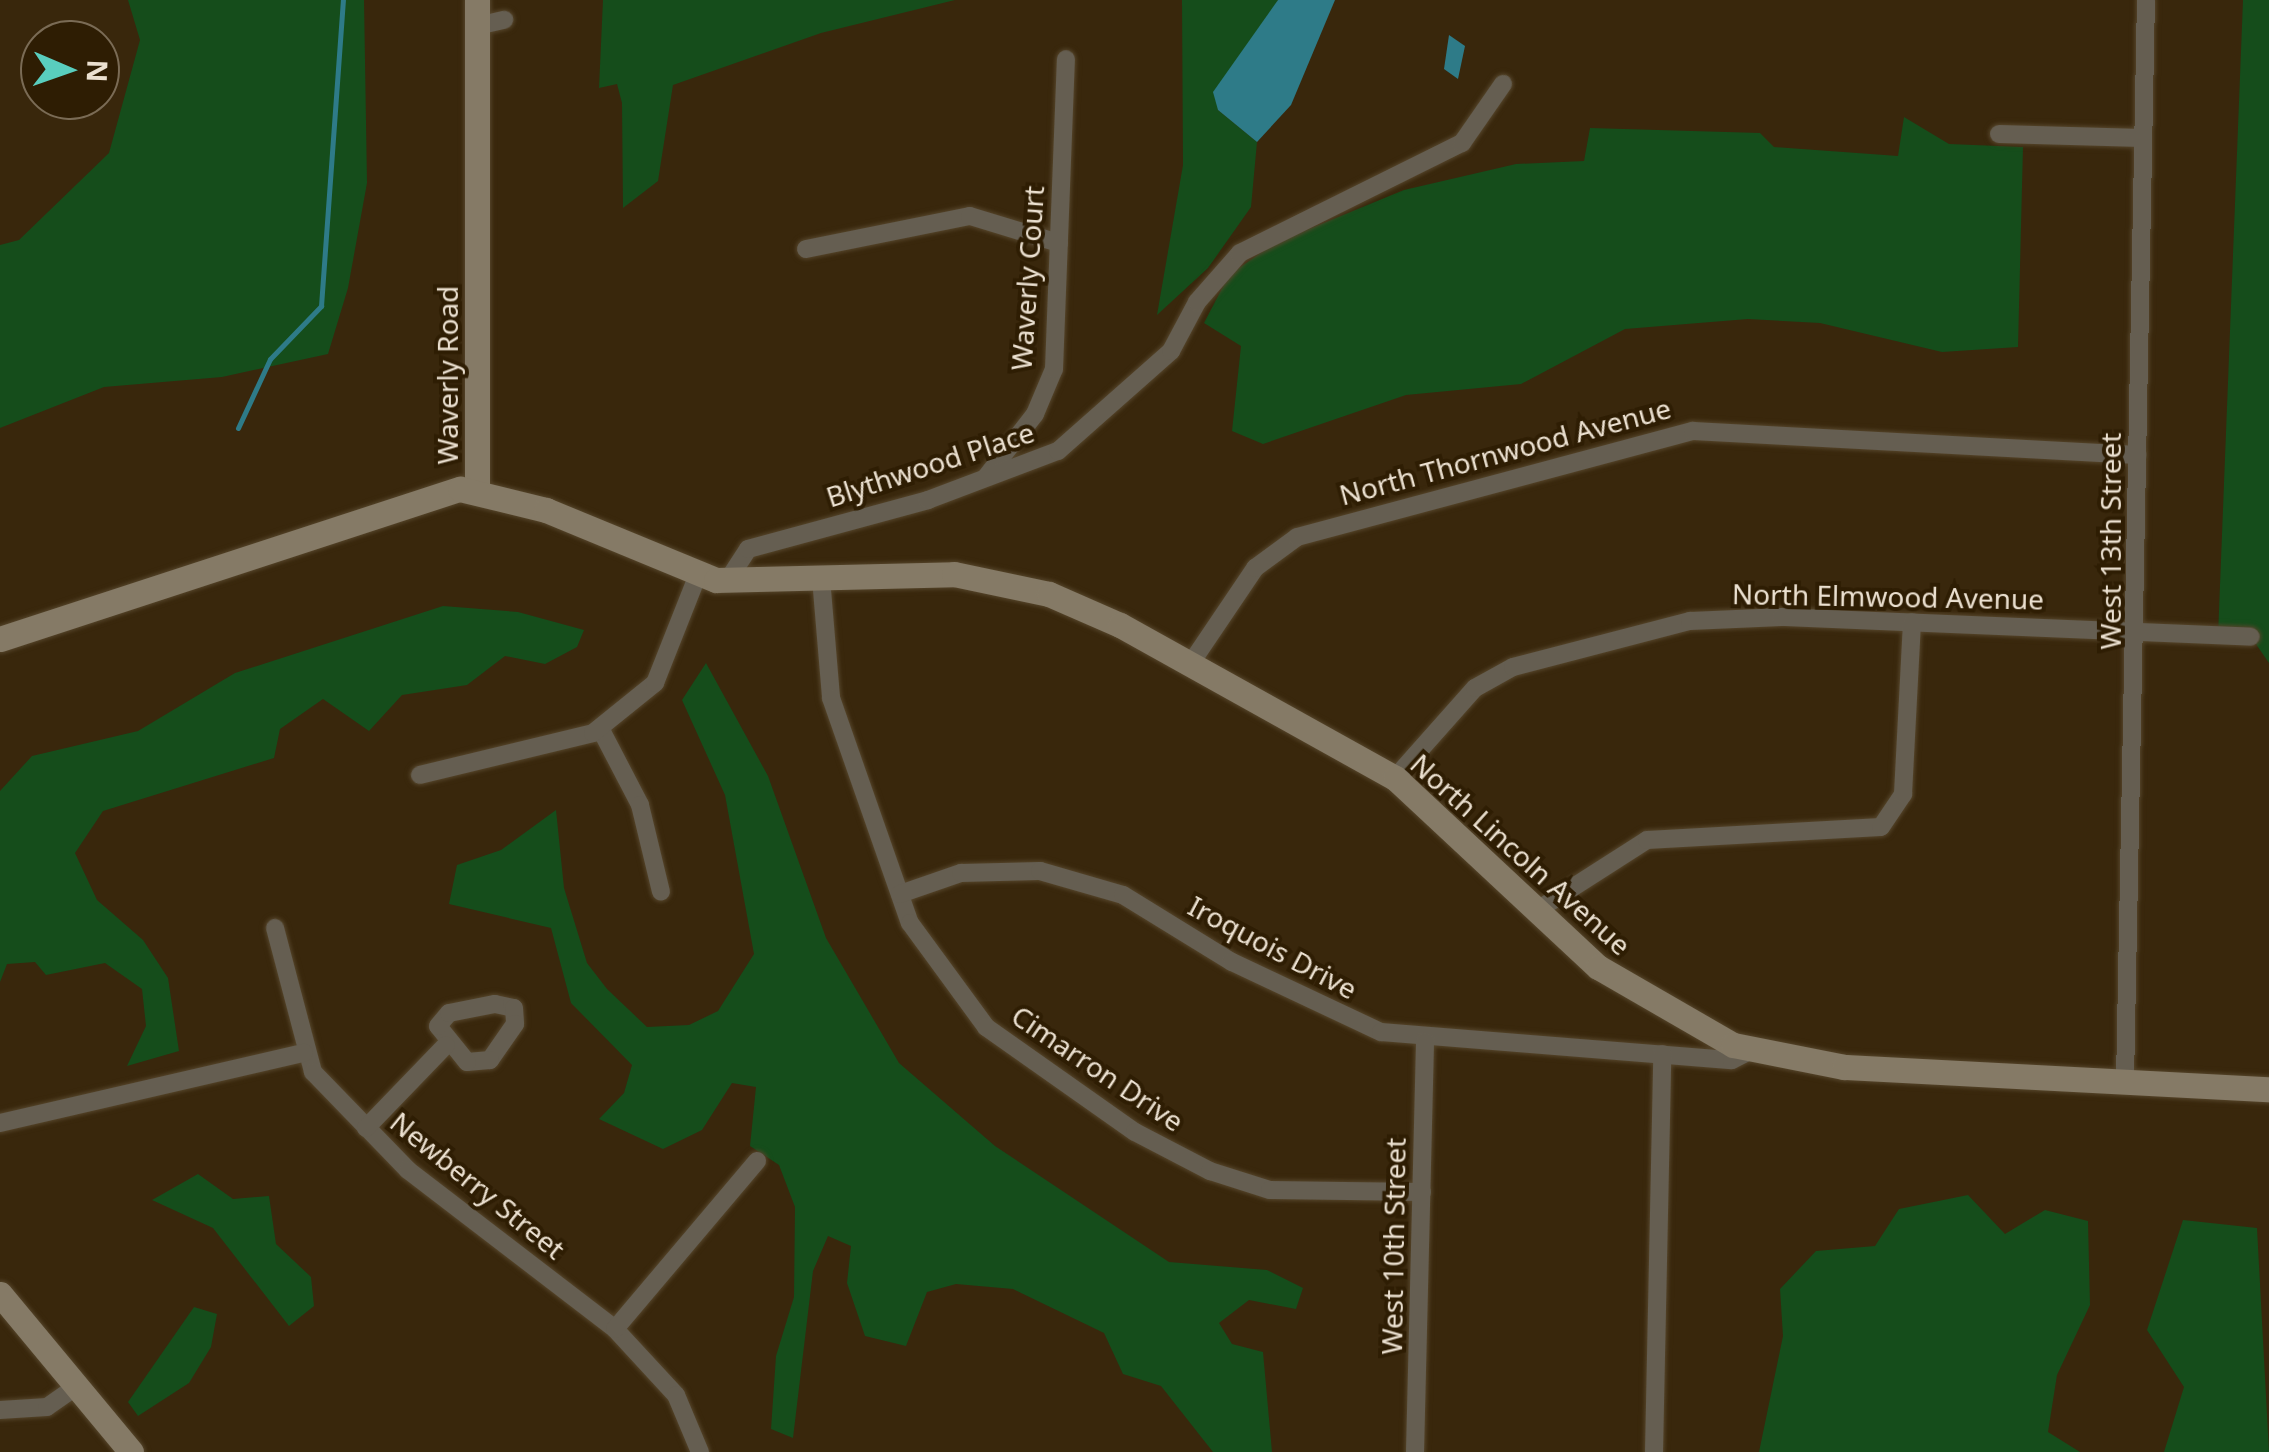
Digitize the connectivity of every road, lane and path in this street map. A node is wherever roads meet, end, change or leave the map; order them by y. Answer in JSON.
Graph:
{"nodes":[{"id":1,"x":477,"y":0,"type":"edge"},
{"id":2,"x":2146,"y":0,"type":"edge"},
{"id":3,"x":504,"y":20,"type":"dead end"},
{"id":4,"x":477,"y":26,"type":"junction"},
{"id":5,"x":1066,"y":60,"type":"dead end"},
{"id":6,"x":1503,"y":84,"type":"dead end"},
{"id":7,"x":2000,"y":134,"type":"dead end"},
{"id":8,"x":2142,"y":138,"type":"junction"},
{"id":9,"x":1059,"y":243,"type":"junction"},
{"id":10,"x":806,"y":249,"type":"dead end"},
{"id":11,"x":2137,"y":454,"type":"junction"},
{"id":12,"x":982,"y":481,"type":"junction"},
{"id":13,"x":477,"y":490,"type":"junction"},
{"id":14,"x":697,"y":577,"type":"junction"},
{"id":15,"x":821,"y":578,"type":"junction"},
{"id":16,"x":728,"y":580,"type":"junction"},
{"id":17,"x":1912,"y":622,"type":"junction"},
{"id":18,"x":2140,"y":630,"type":"junction"},
{"id":19,"x":2251,"y":637,"type":"dead end"},
{"id":20,"x":0,"y":638,"type":"edge"},
{"id":21,"x":1191,"y":663,"type":"junction"},
{"id":22,"x":600,"y":728,"type":"junction"},
{"id":23,"x":420,"y":774,"type":"dead end"},
{"id":24,"x":1396,"y":778,"type":"junction"},
{"id":25,"x":661,"y":892,"type":"dead end"},
{"id":26,"x":900,"y":894,"type":"junction"},
{"id":27,"x":1536,"y":911,"type":"junction"},
{"id":28,"x":274,"y":928,"type":"dead end"},
{"id":29,"x":1425,"y":1041,"type":"junction"},
{"id":30,"x":446,"y":1046,"type":"dead end"},
{"id":31,"x":1750,"y":1051,"type":"junction"},
{"id":32,"x":304,"y":1053,"type":"junction"},
{"id":33,"x":1662,"y":1054,"type":"junction"},
{"id":34,"x":2125,"y":1082,"type":"junction"},
{"id":35,"x":2269,"y":1089,"type":"edge"},
{"id":36,"x":0,"y":1123,"type":"edge"},
{"id":37,"x":366,"y":1128,"type":"junction"},
{"id":38,"x":757,"y":1160,"type":"dead end"},
{"id":39,"x":1422,"y":1192,"type":"junction"},
{"id":40,"x":0,"y":1294,"type":"edge"},
{"id":41,"x":616,"y":1329,"type":"junction"},
{"id":42,"x":73,"y":1390,"type":"junction"},
{"id":43,"x":0,"y":1410,"type":"edge"},
{"id":44,"x":131,"y":1452,"type":"edge"},
{"id":45,"x":700,"y":1452,"type":"edge"},
{"id":46,"x":1416,"y":1452,"type":"edge"},
{"id":47,"x":1654,"y":1452,"type":"edge"}],
"edges":[{"from":1,"to":4,"type":"street","name":"Waverly Road"},
{"from":2,"to":8,"type":"street","name":"West 13th Street"},
{"from":3,"to":4,"type":"street"},
{"from":4,"to":13,"type":"street","name":"Waverly Road"},
{"from":5,"to":9,"type":"street","name":"Waverly Court"},
{"from":6,"to":12,"type":"street","name":"Blythwood Place"},
{"from":7,"to":8,"type":"street"},
{"from":8,"to":11,"type":"street","name":"West 13th Street"},
{"from":9,"to":10,"type":"street"},
{"from":9,"to":12,"type":"street","name":"Waverly Court"},
{"from":11,"to":18,"type":"street","name":"West 13th Street"},
{"from":11,"to":21,"type":"street","name":"North Thornwood Avenue"},
{"from":12,"to":16,"type":"street","name":"Blythwood Place"},
{"from":13,"to":14,"type":"street","name":"North Lincoln Avenue"},
{"from":13,"to":20,"type":"street","name":"Waverly Road"},
{"from":14,"to":16,"type":"street","name":"North Lincoln Avenue"},
{"from":14,"to":22,"type":"street"},
{"from":15,"to":16,"type":"street","name":"North Lincoln Avenue"},
{"from":15,"to":21,"type":"street","name":"North Lincoln Avenue"},
{"from":15,"to":26,"type":"street","name":"Cimarron Drive"},
{"from":17,"to":18,"type":"street","name":"North Elmwood Avenue"},
{"from":17,"to":24,"type":"street","name":"North Elmwood Avenue"},
{"from":17,"to":27,"type":"street"},
{"from":18,"to":19,"type":"street","name":"North Elmwood Avenue"},
{"from":18,"to":34,"type":"street","name":"West 13th Street"},
{"from":21,"to":24,"type":"street","name":"North Lincoln Avenue"},
{"from":22,"to":23,"type":"street"},
{"from":22,"to":25,"type":"street"},
{"from":24,"to":27,"type":"street","name":"North Lincoln Avenue"},
{"from":26,"to":29,"type":"street","name":"Iroquois Drive"},
{"from":26,"to":39,"type":"street","name":"Cimarron Drive"},
{"from":27,"to":31,"type":"street","name":"North Lincoln Avenue"},
{"from":28,"to":32,"type":"street","name":"Newberry Street"},
{"from":29,"to":33,"type":"street","name":"Iroquois Drive"},
{"from":29,"to":39,"type":"street","name":"West 10th Street"},
{"from":30,"to":37,"type":"street"},
{"from":31,"to":33,"type":"street","name":"Iroquois Drive"},
{"from":31,"to":34,"type":"street","name":"North Lincoln Avenue"},
{"from":32,"to":36,"type":"street"},
{"from":32,"to":37,"type":"street","name":"Newberry Street"},
{"from":33,"to":47,"type":"street"},
{"from":34,"to":35,"type":"street","name":"North Lincoln Avenue"},
{"from":37,"to":41,"type":"street","name":"Newberry Street"},
{"from":38,"to":41,"type":"street"},
{"from":39,"to":46,"type":"street","name":"West 10th Street"},
{"from":40,"to":42,"type":"street"},
{"from":41,"to":45,"type":"street","name":"Newberry Street"},
{"from":42,"to":43,"type":"street"},
{"from":42,"to":44,"type":"street"}]}
